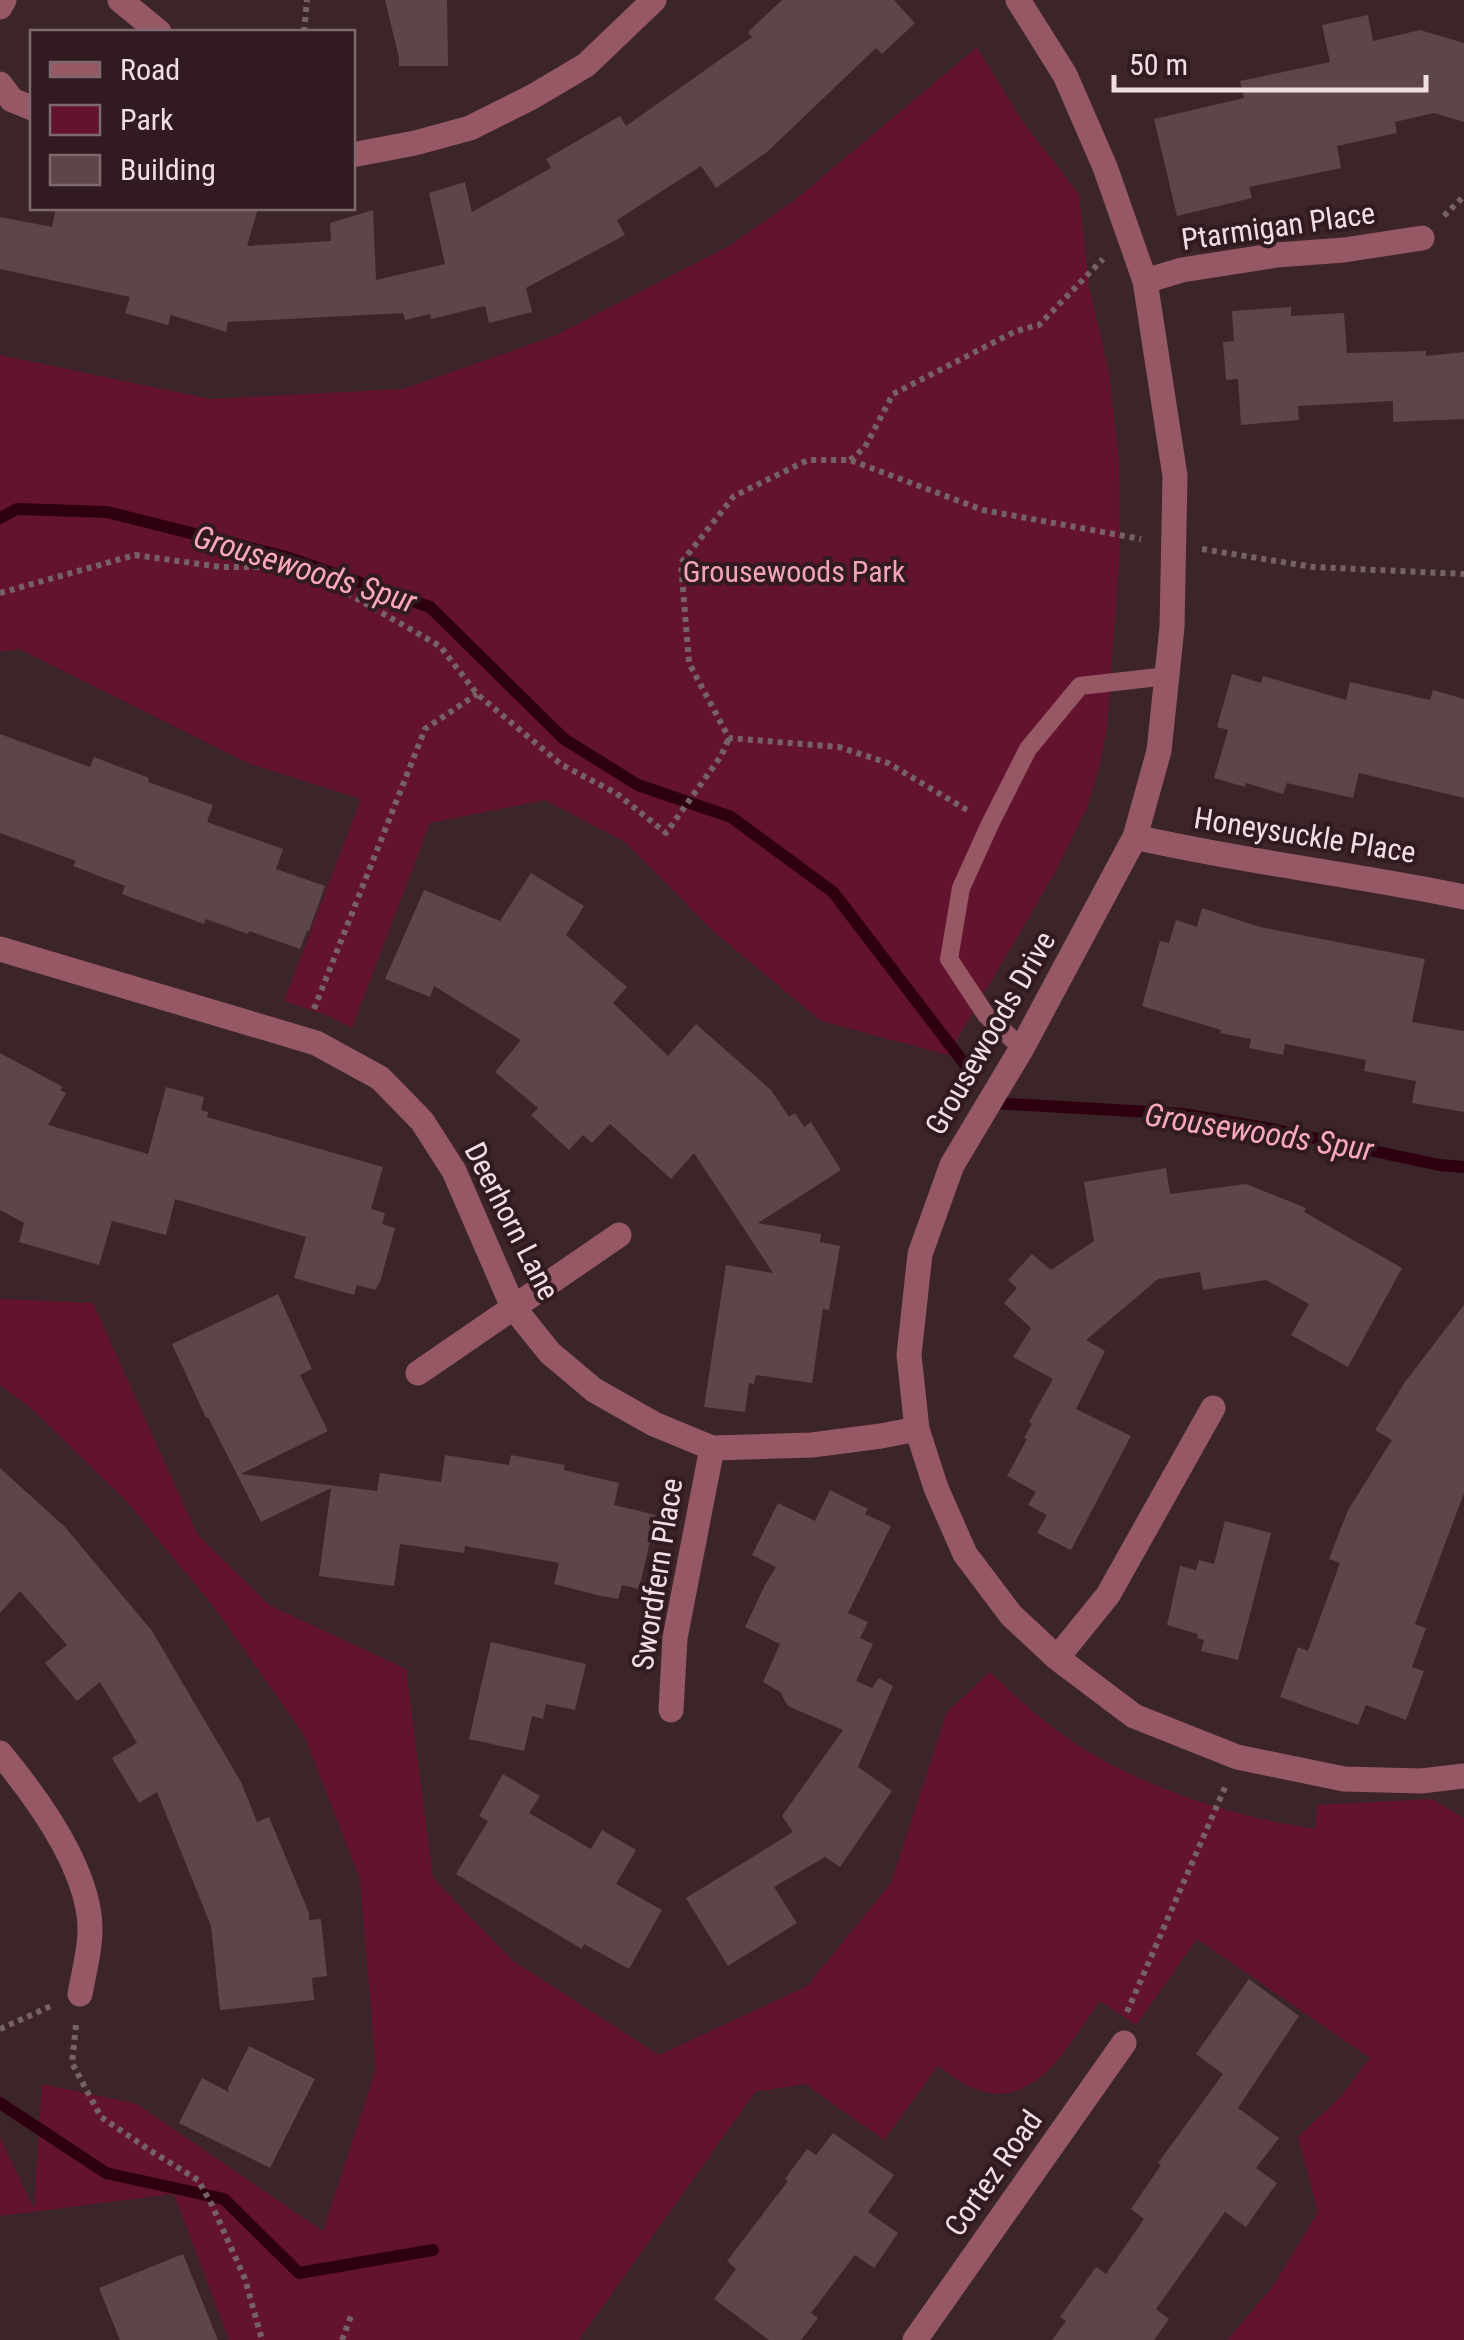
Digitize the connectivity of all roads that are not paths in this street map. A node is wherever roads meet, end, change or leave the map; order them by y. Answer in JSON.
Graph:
{"nodes":[{"id":1,"x":4,"y":0,"type":"edge"},
{"id":2,"x":120,"y":0,"type":"edge"},
{"id":3,"x":654,"y":0,"type":"edge"},
{"id":4,"x":1018,"y":0,"type":"edge"},
{"id":5,"x":0,"y":7,"type":"edge"},
{"id":6,"x":156,"y":30,"type":"edge"},
{"id":7,"x":0,"y":84,"type":"edge"},
{"id":8,"x":30,"y":107,"type":"edge"},
{"id":9,"x":355,"y":154,"type":"edge"},
{"id":10,"x":1422,"y":238,"type":"dead end"},
{"id":11,"x":1145,"y":281,"type":"junction"},
{"id":12,"x":1166,"y":676,"type":"junction"},
{"id":13,"x":1135,"y":838,"type":"junction"},
{"id":14,"x":1464,"y":896,"type":"edge"},
{"id":15,"x":0,"y":949,"type":"edge"},
{"id":16,"x":1022,"y":1048,"type":"junction"},
{"id":17,"x":619,"y":1235,"type":"dead end"},
{"id":18,"x":513,"y":1307,"type":"junction"},
{"id":19,"x":418,"y":1373,"type":"dead end"},
{"id":20,"x":1213,"y":1408,"type":"dead end"},
{"id":21,"x":917,"y":1429,"type":"junction"},
{"id":22,"x":712,"y":1448,"type":"junction"},
{"id":23,"x":1057,"y":1658,"type":"junction"},
{"id":24,"x":671,"y":1710,"type":"dead end"},
{"id":25,"x":0,"y":1753,"type":"edge"},
{"id":26,"x":1464,"y":1776,"type":"edge"},
{"id":27,"x":80,"y":1994,"type":"road end"},
{"id":28,"x":1124,"y":2043,"type":"road end"},
{"id":29,"x":915,"y":2340,"type":"edge"}],
"edges":[{"from":1,"to":5,"type":"street"},
{"from":2,"to":6,"type":"street"},
{"from":3,"to":9,"type":"street"},
{"from":4,"to":11,"type":"street","name":"Grousewoods Drive"},
{"from":7,"to":8,"type":"street"},
{"from":10,"to":11,"type":"street","name":"Ptarmigan Place"},
{"from":11,"to":12,"type":"street","name":"Grousewoods Drive"},
{"from":12,"to":13,"type":"street","name":"Grousewoods Drive"},
{"from":12,"to":16,"type":"lane"},
{"from":13,"to":14,"type":"street","name":"Honeysuckle Place"},
{"from":13,"to":16,"type":"street","name":"Grousewoods Drive"},
{"from":15,"to":18,"type":"street","name":"Deerhorn Lane"},
{"from":16,"to":21,"type":"street","name":"Grousewoods Drive"},
{"from":17,"to":18,"type":"street"},
{"from":18,"to":19,"type":"street"},
{"from":18,"to":22,"type":"street","name":"Deerhorn Lane"},
{"from":20,"to":23,"type":"street"},
{"from":21,"to":22,"type":"street","name":"Deerhorn Lane"},
{"from":21,"to":23,"type":"street","name":"Grousewoods Drive"},
{"from":22,"to":24,"type":"street","name":"Swordfern Place"},
{"from":23,"to":26,"type":"street","name":"Grousewoods Drive"},
{"from":25,"to":27,"type":"street"},
{"from":28,"to":29,"type":"street","name":"Cortez Road"}]}
